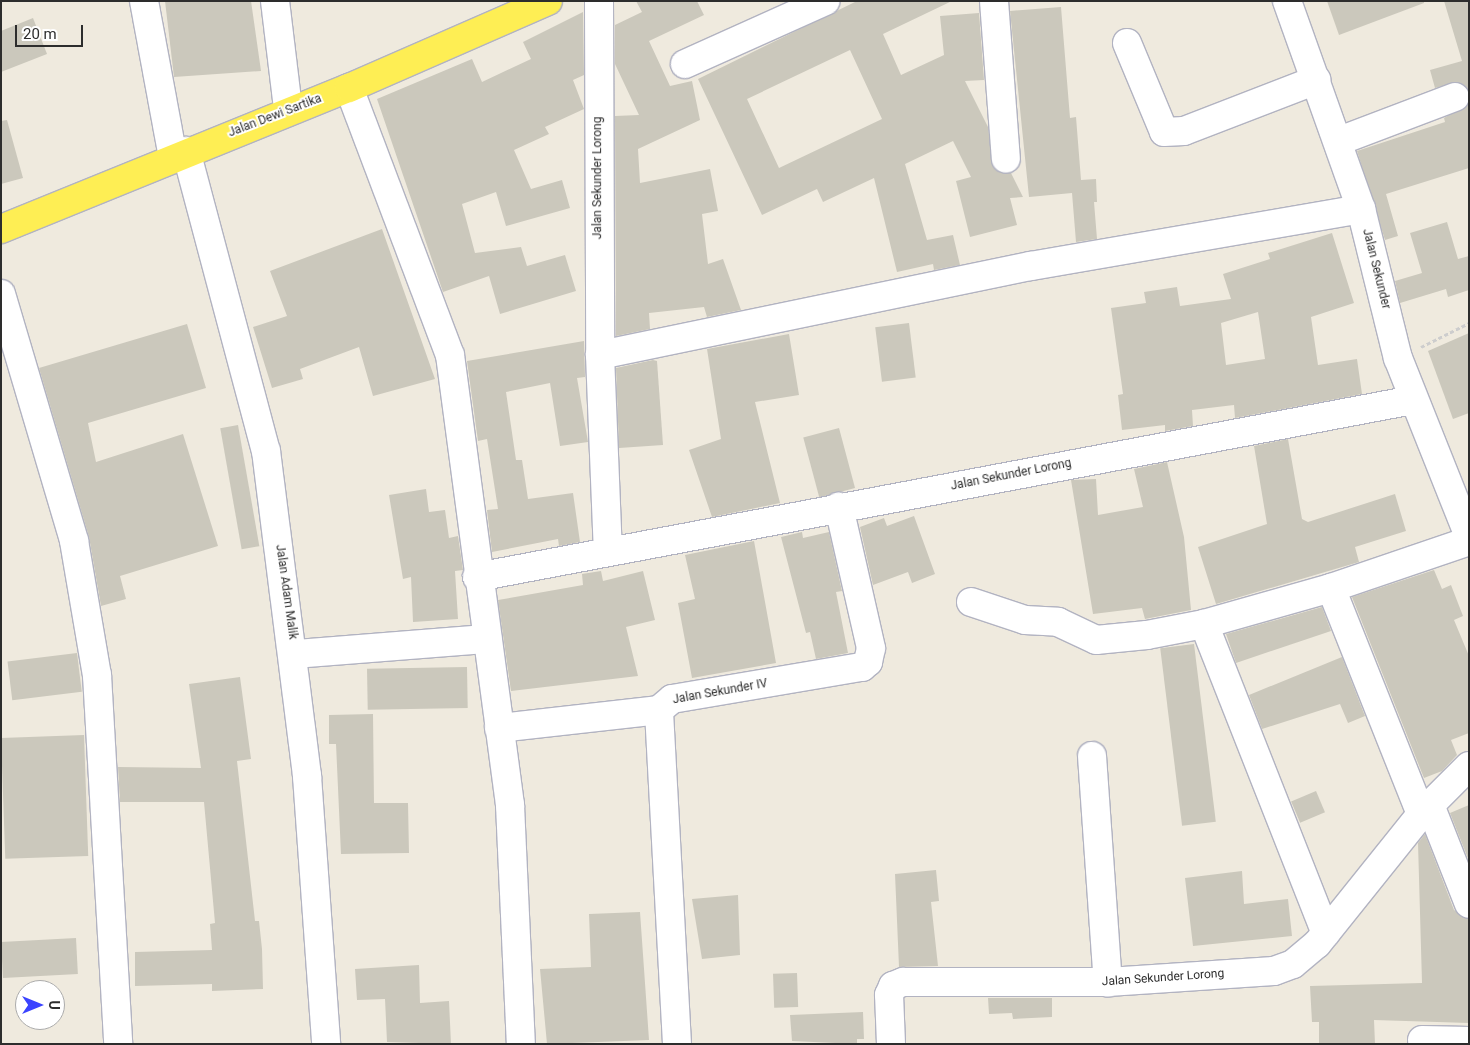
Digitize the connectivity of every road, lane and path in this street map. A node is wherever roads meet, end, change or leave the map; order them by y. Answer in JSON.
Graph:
{"nodes":[{"id":1,"x":144,"y":1,"type":"edge"},
{"id":2,"x":275,"y":1,"type":"edge"},
{"id":3,"x":548,"y":1,"type":"edge"},
{"id":4,"x":599,"y":1,"type":"edge"},
{"id":5,"x":825,"y":1,"type":"edge"},
{"id":6,"x":994,"y":1,"type":"edge"},
{"id":7,"x":1287,"y":1,"type":"edge"},
{"id":8,"x":1127,"y":43,"type":"dead end"},
{"id":9,"x":685,"y":64,"type":"dead end"},
{"id":10,"x":1316,"y":80,"type":"junction"},
{"id":11,"x":350,"y":88,"type":"junction"},
{"id":12,"x":1455,"y":96,"type":"dead end"},
{"id":13,"x":288,"y":109,"type":"junction"},
{"id":14,"x":1339,"y":141,"type":"junction"},
{"id":15,"x":180,"y":154,"type":"junction"},
{"id":16,"x":1006,"y":159,"type":"dead end"},
{"id":17,"x":1361,"y":209,"type":"junction"},
{"id":18,"x":1,"y":229,"type":"edge"},
{"id":19,"x":1,"y":294,"type":"edge"},
{"id":20,"x":1469,"y":323,"type":"edge"},
{"id":21,"x":600,"y":355,"type":"junction"},
{"id":22,"x":1398,"y":358,"type":"junction"},
{"id":23,"x":1414,"y":400,"type":"junction"},
{"id":24,"x":840,"y":507,"type":"junction"},
{"id":25,"x":1469,"y":536,"type":"edge"},
{"id":26,"x":1469,"y":540,"type":"edge"},
{"id":27,"x":608,"y":551,"type":"junction"},
{"id":28,"x":477,"y":577,"type":"junction"},
{"id":29,"x":1331,"y":588,"type":"junction"},
{"id":30,"x":972,"y":602,"type":"dead end"},
{"id":31,"x":1204,"y":624,"type":"junction"},
{"id":32,"x":487,"y":639,"type":"junction"},
{"id":33,"x":295,"y":654,"type":"junction"},
{"id":34,"x":659,"y":710,"type":"junction"},
{"id":35,"x":499,"y":728,"type":"junction"},
{"id":36,"x":1092,"y":756,"type":"dead end"},
{"id":37,"x":1469,"y":766,"type":"edge"},
{"id":38,"x":1425,"y":810,"type":"junction"},
{"id":39,"x":1469,"y":904,"type":"edge"},
{"id":40,"x":1326,"y":933,"type":"junction"},
{"id":41,"x":1108,"y":982,"type":"junction"},
{"id":42,"x":1422,"y":1040,"type":"dead end"},
{"id":43,"x":1469,"y":1041,"type":"edge"},
{"id":44,"x":118,"y":1044,"type":"edge"},
{"id":45,"x":326,"y":1044,"type":"edge"},
{"id":46,"x":521,"y":1044,"type":"edge"},
{"id":47,"x":677,"y":1044,"type":"edge"},
{"id":48,"x":891,"y":1044,"type":"edge"}],
"edges":[{"from":1,"to":15,"type":"street","name":"Jalan Adam Malik"},
{"from":2,"to":13,"type":"street"},
{"from":3,"to":11,"type":"main road","name":"Jalan Dewi Sartika"},
{"from":4,"to":21,"type":"street","name":"Jalan Sekunder Lorong"},
{"from":5,"to":9,"type":"street"},
{"from":6,"to":16,"type":"street"},
{"from":7,"to":10,"type":"street","name":"Jalan Sekunder"},
{"from":8,"to":10,"type":"street"},
{"from":10,"to":14,"type":"street","name":"Jalan Sekunder"},
{"from":11,"to":13,"type":"main road","name":"Jalan Dewi Sartika"},
{"from":11,"to":28,"type":"street"},
{"from":12,"to":14,"type":"street"},
{"from":13,"to":15,"type":"main road","name":"Jalan Dewi Sartika"},
{"from":14,"to":17,"type":"street","name":"Jalan Sekunder"},
{"from":15,"to":18,"type":"main road","name":"Jalan Dewi Sartika"},
{"from":15,"to":33,"type":"street","name":"Jalan Adam Malik"},
{"from":17,"to":21,"type":"street"},
{"from":17,"to":22,"type":"street","name":"Jalan Sekunder"},
{"from":19,"to":44,"type":"street"},
{"from":20,"to":22,"type":"path"},
{"from":21,"to":27,"type":"street","name":"Jalan Sekunder Lorong"},
{"from":22,"to":23,"type":"street","name":"Jalan Sekunder"},
{"from":23,"to":24,"type":"street","name":"Jalan Sekunder Lorong"},
{"from":23,"to":25,"type":"street","name":"Jalan Sekunder"},
{"from":24,"to":27,"type":"street","name":"Jalan Sekunder Lorong"},
{"from":24,"to":34,"type":"street","name":"Jalan Sekunder IV"},
{"from":26,"to":29,"type":"street"},
{"from":27,"to":28,"type":"street","name":"Jalan Sekunder Lorong"},
{"from":28,"to":32,"type":"street"},
{"from":29,"to":31,"type":"street"},
{"from":29,"to":38,"type":"street"},
{"from":30,"to":31,"type":"street"},
{"from":31,"to":40,"type":"street"},
{"from":32,"to":33,"type":"street"},
{"from":32,"to":35,"type":"street"},
{"from":33,"to":45,"type":"street","name":"Jalan Adam Malik"},
{"from":34,"to":35,"type":"street"},
{"from":34,"to":47,"type":"street","name":"Jalan Sekunder IV"},
{"from":35,"to":46,"type":"street"},
{"from":36,"to":41,"type":"street"},
{"from":37,"to":38,"type":"street","name":"Jalan Sekunder Lorong"},
{"from":38,"to":39,"type":"street"},
{"from":38,"to":40,"type":"street","name":"Jalan Sekunder Lorong"},
{"from":40,"to":41,"type":"street","name":"Jalan Sekunder Lorong"},
{"from":41,"to":48,"type":"street","name":"Jalan Sekunder Lorong"},
{"from":42,"to":43,"type":"street"}]}
